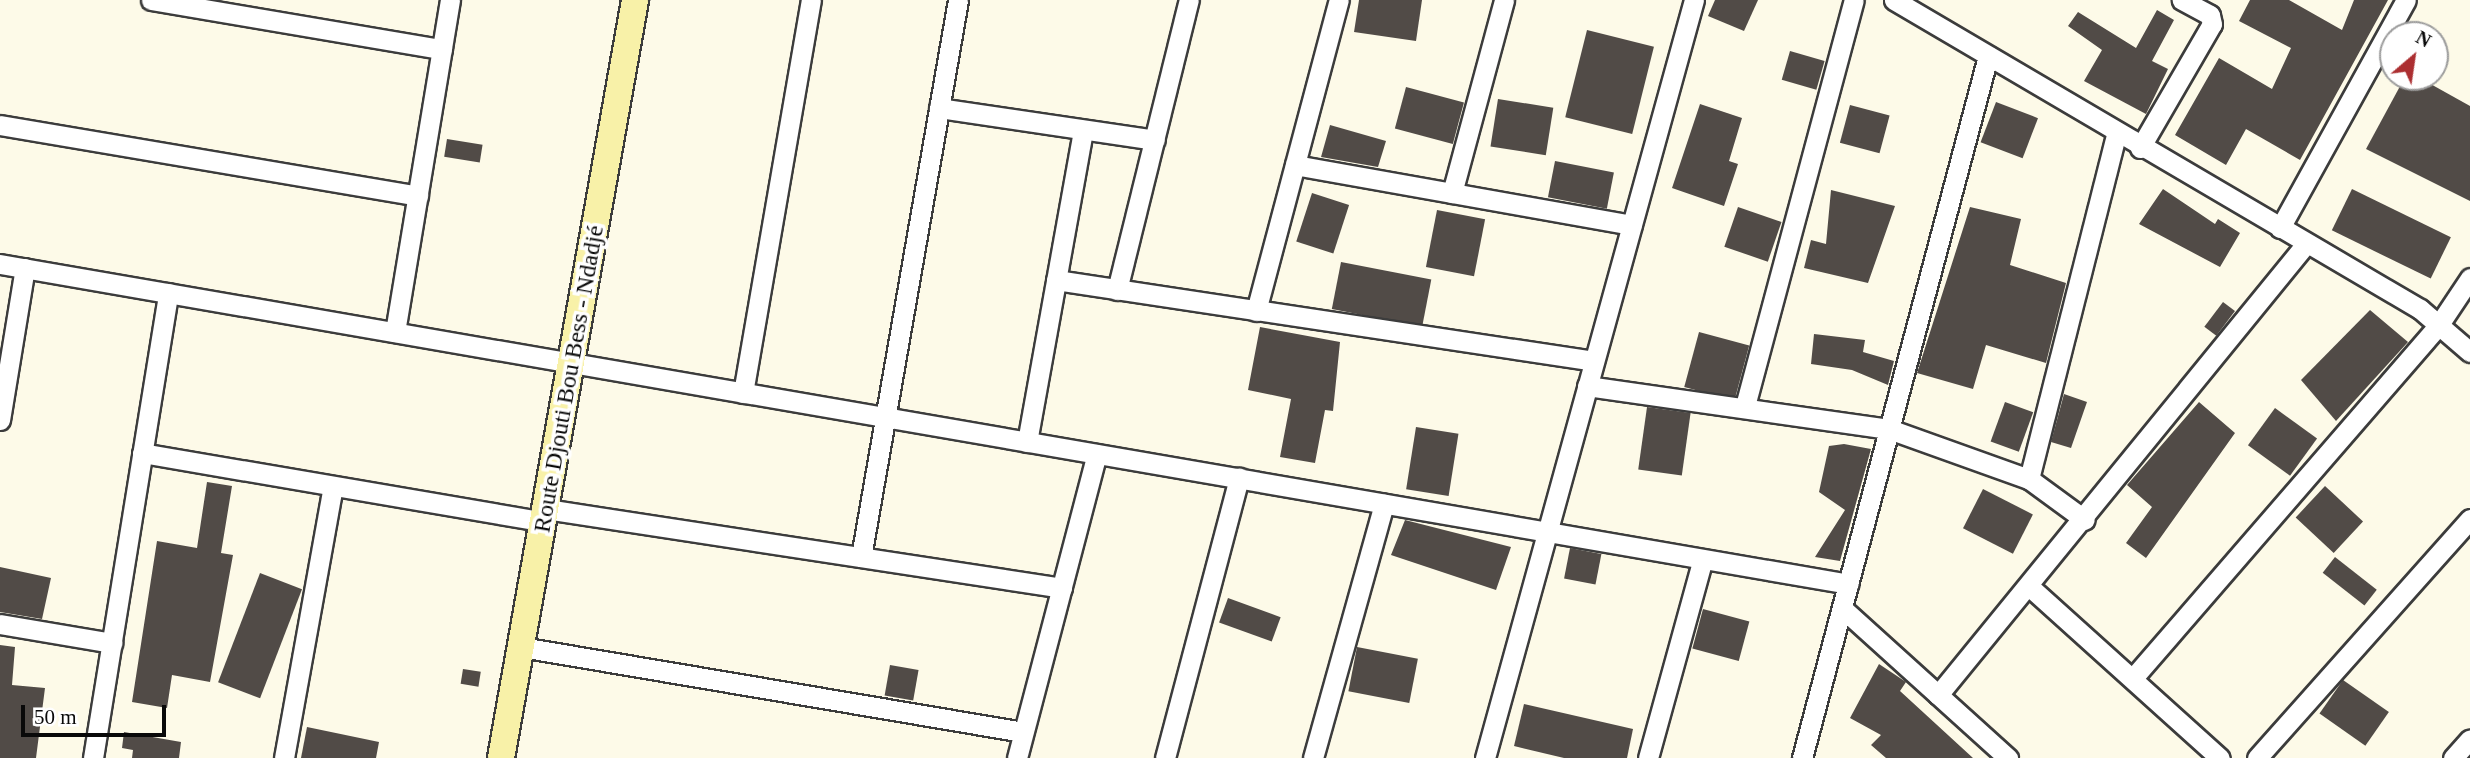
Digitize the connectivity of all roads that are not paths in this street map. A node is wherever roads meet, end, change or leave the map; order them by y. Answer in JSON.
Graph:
{"nodes":[{"id":1,"x":151,"y":0,"type":"edge"},
{"id":2,"x":450,"y":0,"type":"edge"},
{"id":3,"x":635,"y":0,"type":"edge"},
{"id":4,"x":811,"y":0,"type":"edge"},
{"id":5,"x":958,"y":0,"type":"edge"},
{"id":6,"x":1189,"y":0,"type":"edge"},
{"id":7,"x":1339,"y":0,"type":"edge"},
{"id":8,"x":1504,"y":0,"type":"edge"},
{"id":9,"x":1694,"y":0,"type":"edge"},
{"id":10,"x":1854,"y":0,"type":"edge"},
{"id":11,"x":1895,"y":0,"type":"edge"},
{"id":12,"x":2182,"y":0,"type":"edge"},
{"id":13,"x":2406,"y":0,"type":"edge"},
{"id":14,"x":442,"y":49,"type":"junction"},
{"id":15,"x":1987,"y":55,"type":"junction"},
{"id":16,"x":939,"y":108,"type":"junction"},
{"id":17,"x":0,"y":125,"type":"edge"},
{"id":18,"x":1083,"y":130,"type":"junction"},
{"id":19,"x":2116,"y":135,"type":"junction"},
{"id":20,"x":1154,"y":140,"type":"junction"},
{"id":21,"x":2140,"y":148,"type":"junction"},
{"id":22,"x":1295,"y":165,"type":"junction"},
{"id":23,"x":1452,"y":193,"type":"junction"},
{"id":24,"x":418,"y":195,"type":"junction"},
{"id":25,"x":1632,"y":225,"type":"junction"},
{"id":26,"x":2280,"y":228,"type":"junction"},
{"id":27,"x":2305,"y":245,"type":"junction"},
{"id":28,"x":0,"y":264,"type":"edge"},
{"id":29,"x":25,"y":268,"type":"junction"},
{"id":30,"x":2470,"y":278,"type":"edge"},
{"id":31,"x":1056,"y":280,"type":"junction"},
{"id":32,"x":1118,"y":290,"type":"junction"},
{"id":33,"x":168,"y":293,"type":"junction"},
{"id":34,"x":1256,"y":311,"type":"junction"},
{"id":35,"x":2440,"y":323,"type":"junction"},
{"id":36,"x":395,"y":332,"type":"junction"},
{"id":37,"x":2470,"y":352,"type":"edge"},
{"id":38,"x":1594,"y":361,"type":"junction"},
{"id":39,"x":571,"y":363,"type":"junction"},
{"id":40,"x":1587,"y":386,"type":"junction"},
{"id":41,"x":743,"y":393,"type":"junction"},
{"id":42,"x":1745,"y":406,"type":"junction"},
{"id":43,"x":885,"y":417,"type":"junction"},
{"id":44,"x":0,"y":419,"type":"edge"},
{"id":45,"x":1889,"y":429,"type":"junction"},
{"id":46,"x":1027,"y":442,"type":"junction"},
{"id":47,"x":142,"y":453,"type":"junction"},
{"id":48,"x":1097,"y":454,"type":"junction"},
{"id":49,"x":1239,"y":478,"type":"junction"},
{"id":50,"x":2029,"y":479,"type":"junction"},
{"id":51,"x":333,"y":486,"type":"junction"},
{"id":52,"x":1384,"y":504,"type":"junction"},
{"id":53,"x":545,"y":515,"type":"junction"},
{"id":54,"x":2470,"y":519,"type":"edge"},
{"id":55,"x":2085,"y":520,"type":"junction"},
{"id":56,"x":1548,"y":532,"type":"junction"},
{"id":57,"x":861,"y":557,"type":"junction"},
{"id":58,"x":1703,"y":559,"type":"junction"},
{"id":59,"x":1849,"y":584,"type":"junction"},
{"id":60,"x":1062,"y":588,"type":"junction"},
{"id":61,"x":2031,"y":588,"type":"junction"},
{"id":62,"x":1842,"y":608,"type":"junction"},
{"id":63,"x":0,"y":624,"type":"edge"},
{"id":64,"x":112,"y":643,"type":"junction"},
{"id":65,"x":521,"y":646,"type":"junction"},
{"id":66,"x":2133,"y":678,"type":"junction"},
{"id":67,"x":1938,"y":695,"type":"junction"},
{"id":68,"x":1023,"y":732,"type":"junction"},
{"id":69,"x":2470,"y":739,"type":"edge"},
{"id":70,"x":93,"y":758,"type":"edge"},
{"id":71,"x":284,"y":758,"type":"edge"},
{"id":72,"x":502,"y":758,"type":"edge"},
{"id":73,"x":1017,"y":758,"type":"edge"},
{"id":74,"x":1165,"y":758,"type":"edge"},
{"id":75,"x":1313,"y":758,"type":"edge"},
{"id":76,"x":1485,"y":758,"type":"edge"},
{"id":77,"x":1648,"y":758,"type":"edge"},
{"id":78,"x":1802,"y":758,"type":"edge"},
{"id":79,"x":2008,"y":758,"type":"edge"},
{"id":80,"x":2220,"y":758,"type":"edge"},
{"id":81,"x":2257,"y":758,"type":"edge"},
{"id":82,"x":2453,"y":758,"type":"edge"}],
"edges":[{"from":1,"to":14,"type":"street"},
{"from":2,"to":14,"type":"street"},
{"from":3,"to":39,"type":"main road","name":"Route Djouti Bou Bess - Ndadjé"},
{"from":4,"to":41,"type":"street"},
{"from":5,"to":16,"type":"street"},
{"from":6,"to":20,"type":"street"},
{"from":7,"to":22,"type":"street"},
{"from":8,"to":23,"type":"street"},
{"from":9,"to":25,"type":"street"},
{"from":10,"to":42,"type":"street"},
{"from":11,"to":15,"type":"street"},
{"from":12,"to":21,"type":"street"},
{"from":13,"to":26,"type":"street"},
{"from":14,"to":24,"type":"street"},
{"from":15,"to":19,"type":"street"},
{"from":15,"to":45,"type":"street"},
{"from":16,"to":18,"type":"street"},
{"from":16,"to":43,"type":"street"},
{"from":17,"to":24,"type":"street"},
{"from":18,"to":20,"type":"street"},
{"from":18,"to":31,"type":"street"},
{"from":19,"to":21,"type":"street"},
{"from":19,"to":50,"type":"street"},
{"from":20,"to":32,"type":"street"},
{"from":21,"to":26,"type":"street"},
{"from":22,"to":23,"type":"street"},
{"from":22,"to":34,"type":"street"},
{"from":23,"to":25,"type":"street"},
{"from":24,"to":36,"type":"street"},
{"from":25,"to":38,"type":"street"},
{"from":26,"to":27,"type":"street"},
{"from":27,"to":35,"type":"street"},
{"from":27,"to":55,"type":"street"},
{"from":28,"to":29,"type":"street"},
{"from":29,"to":33,"type":"street"},
{"from":29,"to":44,"type":"street"},
{"from":30,"to":35,"type":"street"},
{"from":31,"to":32,"type":"street"},
{"from":31,"to":46,"type":"street"},
{"from":32,"to":34,"type":"street"},
{"from":33,"to":36,"type":"street"},
{"from":33,"to":47,"type":"street"},
{"from":34,"to":38,"type":"street"},
{"from":35,"to":37,"type":"street"},
{"from":35,"to":66,"type":"street"},
{"from":36,"to":39,"type":"street"},
{"from":38,"to":40,"type":"street"},
{"from":39,"to":41,"type":"street"},
{"from":39,"to":53,"type":"main road","name":"Route Djouti Bou Bess - Ndadjé"},
{"from":40,"to":42,"type":"street"},
{"from":40,"to":56,"type":"street"},
{"from":41,"to":43,"type":"street"},
{"from":42,"to":45,"type":"street"},
{"from":43,"to":46,"type":"street"},
{"from":43,"to":57,"type":"street"},
{"from":45,"to":50,"type":"street"},
{"from":45,"to":59,"type":"street"},
{"from":46,"to":48,"type":"street"},
{"from":47,"to":51,"type":"street"},
{"from":47,"to":64,"type":"street"},
{"from":48,"to":49,"type":"street"},
{"from":48,"to":60,"type":"street"},
{"from":49,"to":52,"type":"street"},
{"from":49,"to":74,"type":"street"},
{"from":50,"to":55,"type":"street"},
{"from":51,"to":53,"type":"street"},
{"from":51,"to":71,"type":"street"},
{"from":52,"to":56,"type":"street"},
{"from":52,"to":75,"type":"street"},
{"from":53,"to":57,"type":"street"},
{"from":53,"to":65,"type":"main road","name":"Route Djouti Bou Bess - Ndadjé"},
{"from":54,"to":81,"type":"street"},
{"from":55,"to":61,"type":"street"},
{"from":56,"to":58,"type":"street"},
{"from":56,"to":76,"type":"street"},
{"from":57,"to":60,"type":"street"},
{"from":58,"to":59,"type":"street"},
{"from":58,"to":77,"type":"street"},
{"from":59,"to":62,"type":"street"},
{"from":60,"to":68,"type":"street"},
{"from":61,"to":66,"type":"street"},
{"from":61,"to":67,"type":"street"},
{"from":62,"to":67,"type":"street"},
{"from":62,"to":78,"type":"street"},
{"from":63,"to":64,"type":"street"},
{"from":64,"to":70,"type":"street"},
{"from":65,"to":68,"type":"street"},
{"from":65,"to":72,"type":"main road","name":"Route Djouti Bou Bess - Ndadjé"},
{"from":66,"to":80,"type":"street"},
{"from":67,"to":79,"type":"street"},
{"from":68,"to":73,"type":"street"},
{"from":69,"to":82,"type":"street"}]}
